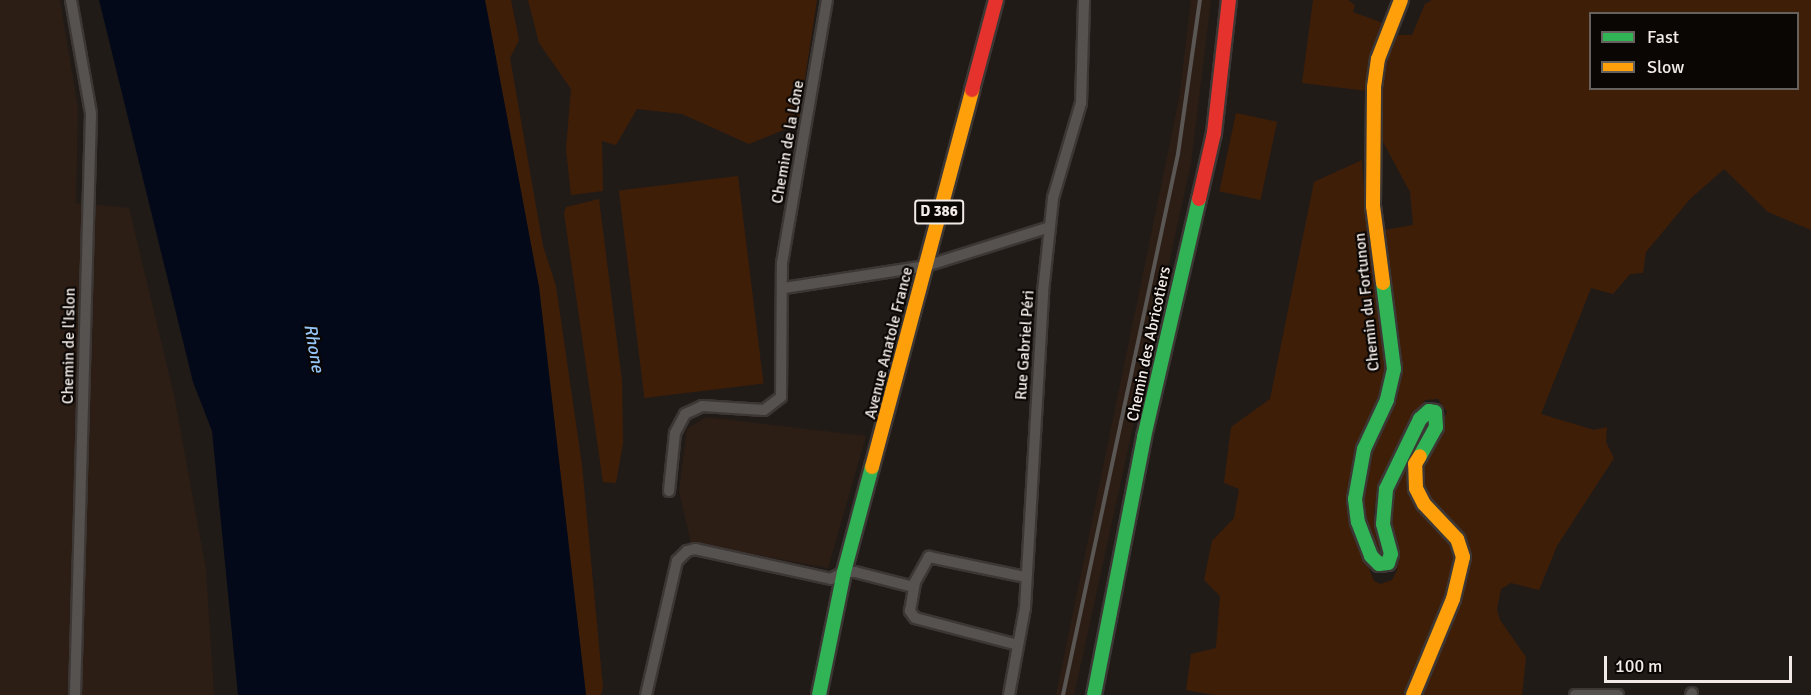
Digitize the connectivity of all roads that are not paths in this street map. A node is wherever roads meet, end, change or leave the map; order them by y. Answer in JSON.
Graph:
{"nodes":[{"id":1,"x":71,"y":0,"type":"edge"},
{"id":2,"x":827,"y":0,"type":"edge"},
{"id":3,"x":996,"y":0,"type":"edge"},
{"id":4,"x":1084,"y":0,"type":"edge"},
{"id":5,"x":1229,"y":0,"type":"edge"},
{"id":6,"x":1401,"y":0,"type":"edge"},
{"id":7,"x":1050,"y":228,"type":"junction"},
{"id":8,"x":926,"y":266,"type":"junction"},
{"id":9,"x":784,"y":288,"type":"junction"},
{"id":10,"x":669,"y":491,"type":"dead end"},
{"id":11,"x":844,"y":572,"type":"junction"},
{"id":12,"x":1026,"y":577,"type":"junction"},
{"id":13,"x":914,"y":587,"type":"junction"},
{"id":14,"x":1018,"y":645,"type":"junction"},
{"id":15,"x":75,"y":695,"type":"edge"},
{"id":16,"x":646,"y":695,"type":"edge"},
{"id":17,"x":819,"y":695,"type":"edge"},
{"id":18,"x":1009,"y":695,"type":"edge"},
{"id":19,"x":1094,"y":695,"type":"edge"},
{"id":20,"x":1413,"y":695,"type":"edge"},
{"id":21,"x":1575,"y":695,"type":"edge"},
{"id":22,"x":1618,"y":695,"type":"edge"}],
"edges":[{"from":1,"to":15,"type":"street","name":"Chemin de l'Islon"},
{"from":2,"to":9,"type":"street","name":"Chemin de la Lône"},
{"from":3,"to":8,"type":"street","name":"Avenue Anatole France","number":"D 386"},
{"from":4,"to":7,"type":"street","name":"Rue Gabriel Péri"},
{"from":5,"to":19,"type":"street","name":"Chemin des Abricotiers"},
{"from":6,"to":20,"type":"street","name":"Chemin du Fortunon"},
{"from":7,"to":8,"type":"street"},
{"from":7,"to":12,"type":"street","name":"Rue Gabriel Péri"},
{"from":8,"to":9,"type":"street"},
{"from":8,"to":11,"type":"street","name":"Avenue Anatole France","number":"D 386"},
{"from":9,"to":10,"type":"street","name":"Chemin de la Lône"},
{"from":11,"to":13,"type":"street"},
{"from":11,"to":16,"type":"street"},
{"from":11,"to":17,"type":"street","name":"Avenue Anatole France","number":"D 386"},
{"from":12,"to":13,"type":"street"},
{"from":12,"to":14,"type":"street","name":"Rue Gabriel Péri"},
{"from":13,"to":14,"type":"street"},
{"from":14,"to":18,"type":"street","name":"Rue Gabriel Péri"},
{"from":21,"to":22,"type":"street"}]}
